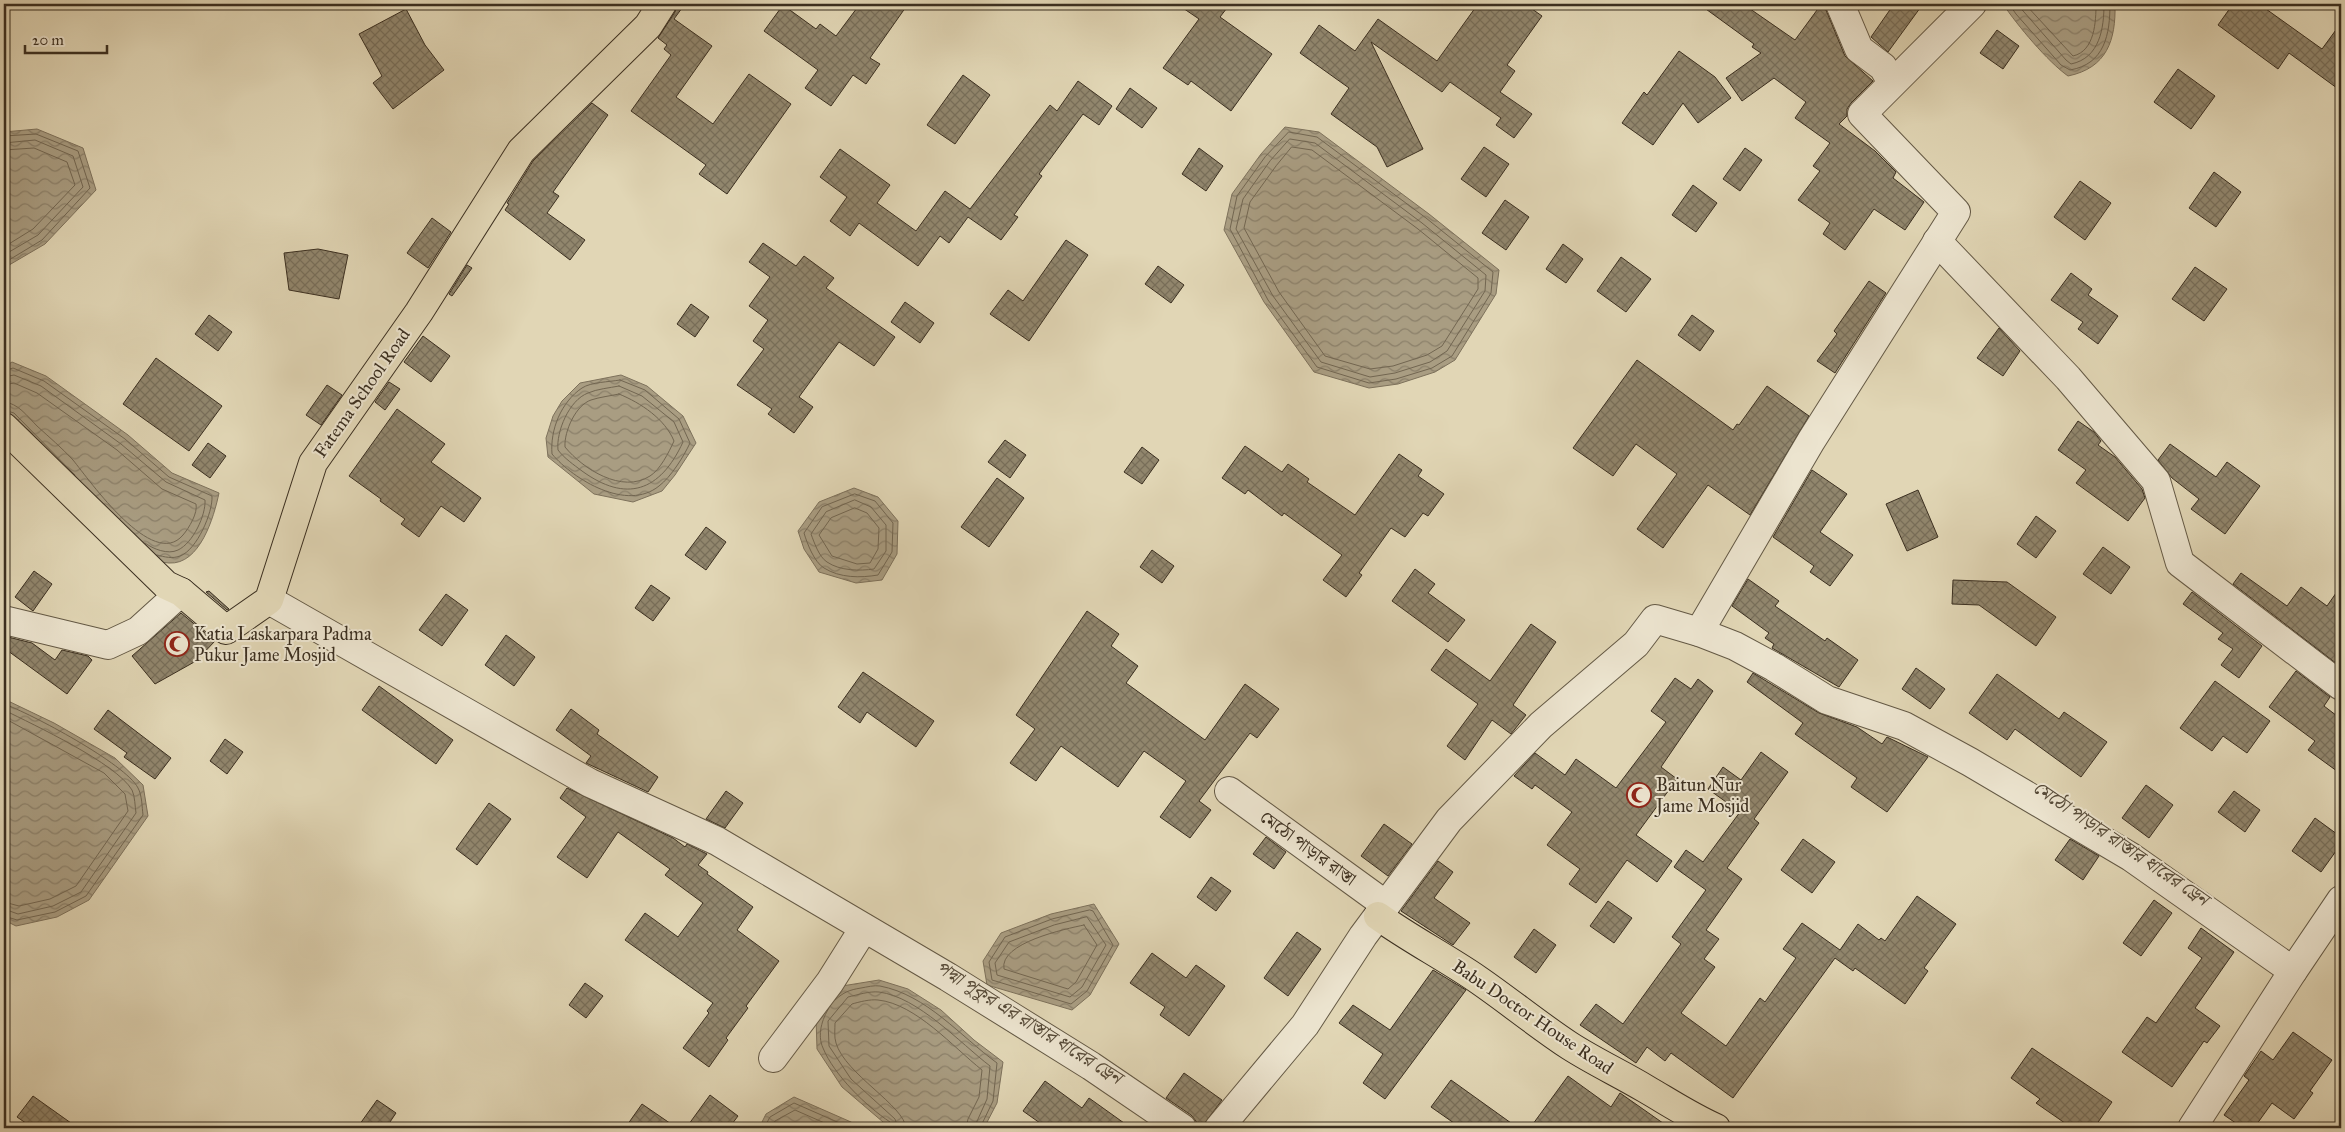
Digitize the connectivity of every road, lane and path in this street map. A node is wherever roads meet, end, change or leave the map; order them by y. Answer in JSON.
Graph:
{"nodes":[{"id":1,"x":662,"y":4,"type":"edge"},
{"id":2,"x":1840,"y":4,"type":"edge"},
{"id":3,"x":1972,"y":4,"type":"edge"},
{"id":4,"x":1892,"y":82,"type":"junction"},
{"id":5,"x":1937,"y":241,"type":"junction"},
{"id":6,"x":4,"y":427,"type":"edge"},
{"id":7,"x":181,"y":592,"type":"junction"},
{"id":8,"x":269,"y":600,"type":"junction"},
{"id":9,"x":4,"y":620,"type":"edge"},
{"id":10,"x":1699,"y":632,"type":"junction"},
{"id":11,"x":2341,"y":686,"type":"edge"},
{"id":12,"x":1229,"y":791,"type":"dead end"},
{"id":13,"x":2341,"y":900,"type":"edge"},
{"id":14,"x":1382,"y":911,"type":"junction"},
{"id":15,"x":864,"y":928,"type":"junction"},
{"id":16,"x":2293,"y":971,"type":"junction"},
{"id":17,"x":773,"y":1058,"type":"dead end"},
{"id":18,"x":1182,"y":1128,"type":"edge"},
{"id":19,"x":1219,"y":1128,"type":"edge"},
{"id":20,"x":1716,"y":1128,"type":"edge"},
{"id":21,"x":2192,"y":1128,"type":"edge"}],
"edges":[{"from":1,"to":8,"type":"main road","name":"Fatema School Road"},
{"from":2,"to":4,"type":"street"},
{"from":3,"to":4,"type":"street"},
{"from":4,"to":5,"type":"street"},
{"from":5,"to":10,"type":"street"},
{"from":5,"to":11,"type":"street"},
{"from":6,"to":7,"type":"main road"},
{"from":7,"to":8,"type":"main road"},
{"from":7,"to":9,"type":"street"},
{"from":8,"to":15,"type":"street"},
{"from":10,"to":14,"type":"street"},
{"from":10,"to":16,"type":"street"},
{"from":12,"to":14,"type":"street","name":"মেঠো পাড়ার রাস্তা"},
{"from":13,"to":16,"type":"street"},
{"from":14,"to":19,"type":"street"},
{"from":14,"to":20,"type":"main road","name":"Babu Doctor House Road"},
{"from":15,"to":17,"type":"street"},
{"from":15,"to":18,"type":"street"},
{"from":16,"to":21,"type":"street"}]}
